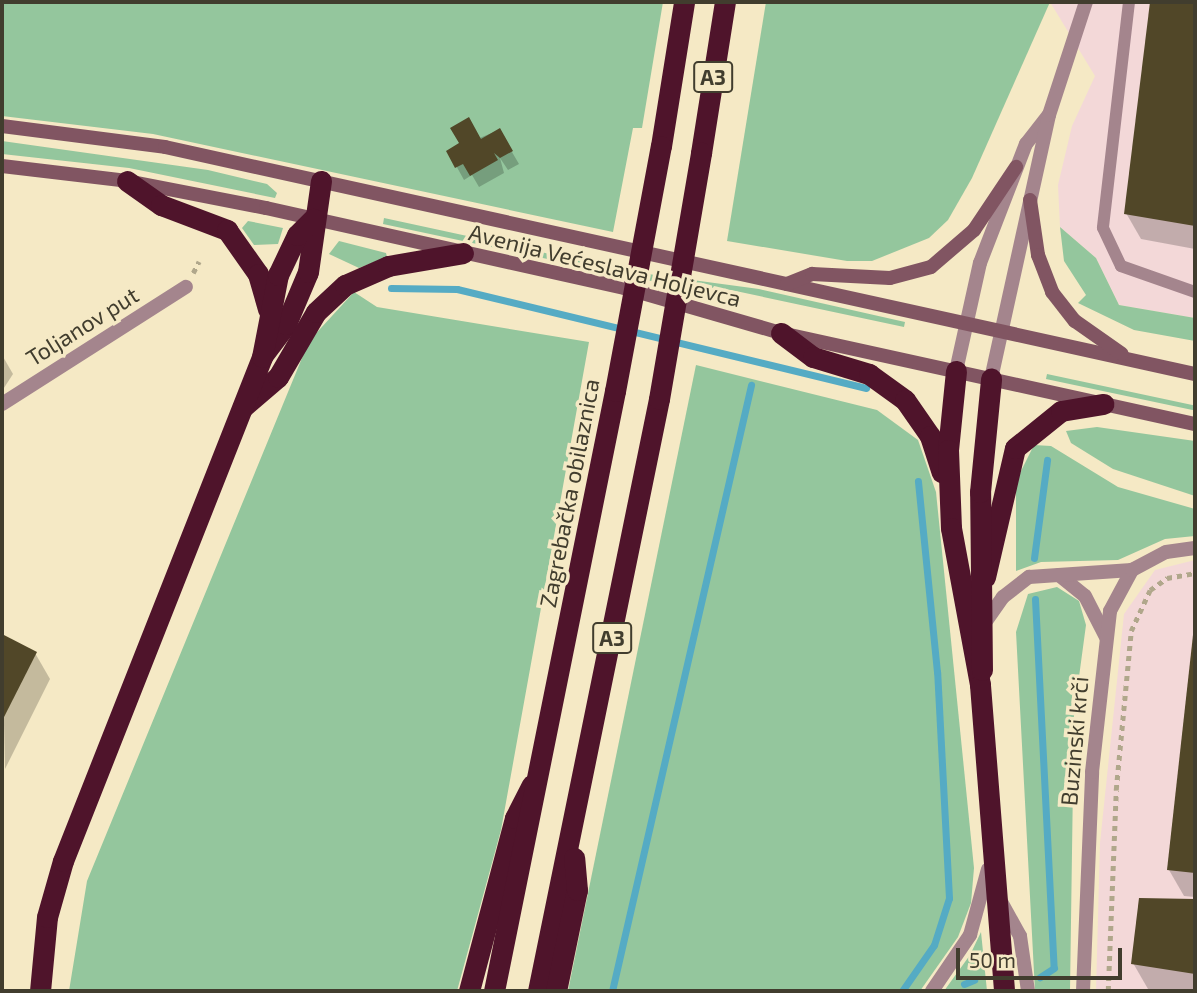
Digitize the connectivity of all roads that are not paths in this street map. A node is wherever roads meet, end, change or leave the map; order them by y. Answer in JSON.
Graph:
{"nodes":[{"id":1,"x":684,"y":2,"type":"edge"},
{"id":2,"x":725,"y":2,"type":"edge"},
{"id":3,"x":1086,"y":2,"type":"edge"},
{"id":4,"x":1129,"y":2,"type":"edge"},
{"id":5,"x":1049,"y":115,"type":"junction"},
{"id":6,"x":2,"y":126,"type":"edge"},
{"id":7,"x":2,"y":166,"type":"edge"},
{"id":8,"x":1016,"y":167,"type":"junction"},
{"id":9,"x":127,"y":181,"type":"junction"},
{"id":10,"x":321,"y":181,"type":"junction"},
{"id":11,"x":1030,"y":200,"type":"junction"},
{"id":12,"x":313,"y":219,"type":"junction"},
{"id":13,"x":463,"y":253,"type":"junction"},
{"id":14,"x":787,"y":284,"type":"junction"},
{"id":15,"x":186,"y":287,"type":"dead end"},
{"id":16,"x":1195,"y":292,"type":"edge"},
{"id":17,"x":269,"y":312,"type":"junction"},
{"id":18,"x":965,"y":323,"type":"junction"},
{"id":19,"x":999,"y":331,"type":"junction"},
{"id":20,"x":781,"y":333,"type":"junction"},
{"id":21,"x":262,"y":357,"type":"junction"},
{"id":22,"x":1132,"y":360,"type":"junction"},
{"id":23,"x":956,"y":372,"type":"junction"},
{"id":24,"x":1195,"y":374,"type":"edge"},
{"id":25,"x":991,"y":379,"type":"junction"},
{"id":26,"x":2,"y":404,"type":"edge"},
{"id":27,"x":1103,"y":404,"type":"junction"},
{"id":28,"x":241,"y":409,"type":"junction"},
{"id":29,"x":1195,"y":424,"type":"edge"},
{"id":30,"x":949,"y":499,"type":"junction"},
{"id":31,"x":1195,"y":548,"type":"edge"},
{"id":32,"x":1132,"y":570,"type":"junction"},
{"id":33,"x":1059,"y":575,"type":"junction"},
{"id":34,"x":982,"y":586,"type":"junction"},
{"id":35,"x":984,"y":625,"type":"junction"},
{"id":36,"x":1107,"y":640,"type":"junction"},
{"id":37,"x":980,"y":685,"type":"junction"},
{"id":38,"x":542,"y":768,"type":"junction"},
{"id":39,"x":993,"y":830,"type":"junction"},
{"id":40,"x":572,"y":839,"type":"junction"},
{"id":41,"x":1000,"y":900,"type":"junction"},
{"id":42,"x":40,"y":991,"type":"edge"},
{"id":43,"x":469,"y":991,"type":"edge"},
{"id":44,"x":494,"y":991,"type":"edge"},
{"id":45,"x":538,"y":991,"type":"edge"},
{"id":46,"x":556,"y":991,"type":"edge"},
{"id":47,"x":932,"y":991,"type":"edge"},
{"id":48,"x":1004,"y":991,"type":"edge"},
{"id":49,"x":1028,"y":991,"type":"edge"},
{"id":50,"x":1083,"y":991,"type":"edge"}],
"edges":[{"from":1,"to":38,"type":"highway","name":"Zagrebačka obilaznica","number":"A3","bridge":true},
{"from":2,"to":40,"type":"highway","number":"A3","bridge":true},
{"from":3,"to":5,"type":"street"},
{"from":4,"to":16,"type":"lane"},
{"from":5,"to":8,"type":"street"},
{"from":5,"to":11,"type":"street"},
{"from":6,"to":10,"type":"main road","name":"Avenija Većeslava Holjevca"},
{"from":7,"to":9,"type":"main road","name":"Avenija Većeslava Holjevca"},
{"from":8,"to":14,"type":"main road"},
{"from":8,"to":18,"type":"street"},
{"from":9,"to":12,"type":"main road","name":"Avenija Većeslava Holjevca"},
{"from":9,"to":17,"type":"highway"},
{"from":10,"to":12,"type":"highway"},
{"from":10,"to":14,"type":"main road","name":"Avenija Većeslava Holjevca"},
{"from":11,"to":19,"type":"street"},
{"from":11,"to":22,"type":"main road"},
{"from":12,"to":13,"type":"main road","name":"Avenija Većeslava Holjevca"},
{"from":12,"to":17,"type":"highway"},
{"from":12,"to":21,"type":"highway"},
{"from":13,"to":20,"type":"main road","name":"Avenija Većeslava Holjevca"},
{"from":13,"to":28,"type":"highway"},
{"from":14,"to":18,"type":"main road","name":"Avenija Većeslava Holjevca"},
{"from":15,"to":26,"type":"street","name":"Toljanov put"},
{"from":17,"to":21,"type":"highway"},
{"from":18,"to":19,"type":"main road","name":"Avenija Većeslava Holjevca"},
{"from":18,"to":23,"type":"street"},
{"from":19,"to":22,"type":"main road","name":"Avenija Većeslava Holjevca"},
{"from":19,"to":25,"type":"street"},
{"from":20,"to":23,"type":"main road","name":"Avenija Većeslava Holjevca"},
{"from":20,"to":30,"type":"highway"},
{"from":21,"to":28,"type":"highway"},
{"from":22,"to":24,"type":"main road","name":"Avenija Većeslava Holjevca"},
{"from":23,"to":25,"type":"main road","name":"Avenija Većeslava Holjevca"},
{"from":23,"to":30,"type":"highway"},
{"from":25,"to":27,"type":"main road","name":"Avenija Većeslava Holjevca"},
{"from":25,"to":34,"type":"highway"},
{"from":27,"to":29,"type":"main road","name":"Avenija Većeslava Holjevca"},
{"from":27,"to":34,"type":"highway"},
{"from":28,"to":42,"type":"highway"},
{"from":30,"to":37,"type":"highway"},
{"from":31,"to":32,"type":"street"},
{"from":32,"to":33,"type":"street"},
{"from":32,"to":36,"type":"street","name":"Buzinski krči"},
{"from":33,"to":35,"type":"street"},
{"from":33,"to":36,"type":"street"},
{"from":34,"to":35,"type":"highway"},
{"from":35,"to":37,"type":"highway"},
{"from":36,"to":50,"type":"street","name":"Buzinski krči"},
{"from":37,"to":39,"type":"highway"},
{"from":38,"to":43,"type":"highway"},
{"from":38,"to":44,"type":"highway","name":"Zagrebačka obilaznica","number":"A3"},
{"from":39,"to":41,"type":"highway"},
{"from":39,"to":47,"type":"street"},
{"from":40,"to":45,"type":"highway","number":"A3"},
{"from":40,"to":46,"type":"highway"},
{"from":41,"to":48,"type":"highway"},
{"from":41,"to":49,"type":"street"}]}
